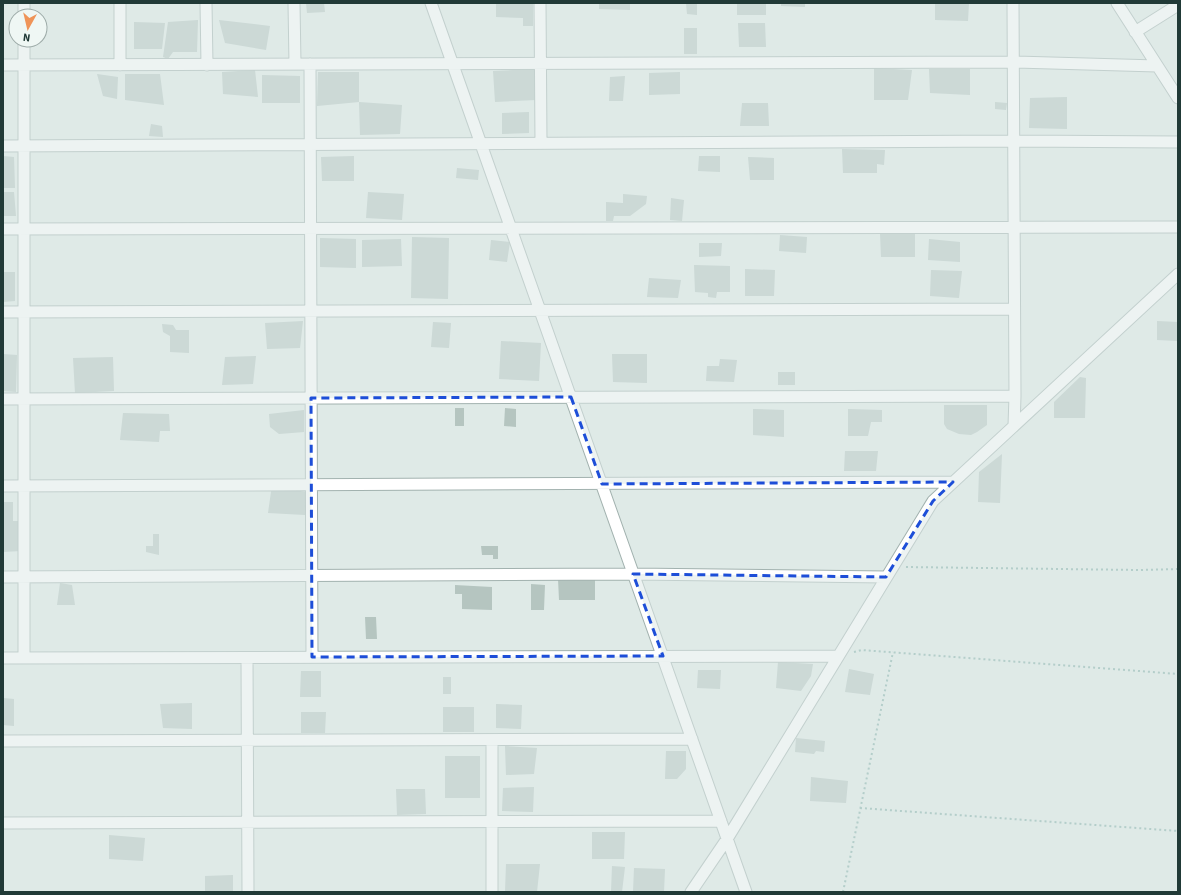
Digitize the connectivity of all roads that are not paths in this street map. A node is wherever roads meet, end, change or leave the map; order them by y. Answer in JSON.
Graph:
{"nodes":[{"id":1,"x":120,"y":3,"type":"edge"},
{"id":2,"x":206,"y":3,"type":"edge"},
{"id":3,"x":294,"y":3,"type":"edge"},
{"id":4,"x":431,"y":3,"type":"edge"},
{"id":5,"x":540,"y":3,"type":"edge"},
{"id":6,"x":1013,"y":3,"type":"edge"},
{"id":7,"x":1117,"y":3,"type":"edge"},
{"id":8,"x":1178,"y":5,"type":"edge"},
{"id":9,"x":1135,"y":32,"type":"junction"},
{"id":10,"x":24,"y":48,"type":"edge"},
{"id":11,"x":1013,"y":62,"type":"junction"},
{"id":12,"x":540,"y":63,"type":"junction"},
{"id":13,"x":295,"y":64,"type":"junction"},
{"id":14,"x":310,"y":64,"type":"junction"},
{"id":15,"x":452,"y":64,"type":"junction"},
{"id":16,"x":3,"y":65,"type":"edge"},
{"id":17,"x":24,"y":65,"type":"junction"},
{"id":18,"x":120,"y":65,"type":"junction"},
{"id":19,"x":207,"y":65,"type":"junction"},
{"id":20,"x":1157,"y":66,"type":"junction"},
{"id":21,"x":1178,"y":98,"type":"edge"},
{"id":22,"x":1014,"y":141,"type":"junction"},
{"id":23,"x":1178,"y":142,"type":"edge"},
{"id":24,"x":541,"y":143,"type":"junction"},
{"id":25,"x":310,"y":144,"type":"junction"},
{"id":26,"x":481,"y":144,"type":"junction"},
{"id":27,"x":3,"y":146,"type":"edge"},
{"id":28,"x":24,"y":146,"type":"junction"},
{"id":29,"x":1178,"y":226,"type":"edge"},
{"id":30,"x":1014,"y":227,"type":"junction"},
{"id":31,"x":511,"y":228,"type":"junction"},
{"id":32,"x":3,"y":229,"type":"edge"},
{"id":33,"x":24,"y":229,"type":"junction"},
{"id":34,"x":310,"y":229,"type":"junction"},
{"id":35,"x":1178,"y":274,"type":"edge"},
{"id":36,"x":1014,"y":309,"type":"junction"},
{"id":37,"x":540,"y":310,"type":"junction"},
{"id":38,"x":310,"y":311,"type":"junction"},
{"id":39,"x":3,"y":312,"type":"edge"},
{"id":40,"x":24,"y":312,"type":"junction"},
{"id":41,"x":1015,"y":396,"type":"junction"},
{"id":42,"x":571,"y":397,"type":"junction"},
{"id":43,"x":311,"y":398,"type":"junction"},
{"id":44,"x":3,"y":399,"type":"edge"},
{"id":45,"x":24,"y":399,"type":"junction"},
{"id":46,"x":1014,"y":426,"type":"junction"},
{"id":47,"x":953,"y":482,"type":"junction"},
{"id":48,"x":602,"y":484,"type":"junction"},
{"id":49,"x":311,"y":485,"type":"junction"},
{"id":50,"x":3,"y":486,"type":"edge"},
{"id":51,"x":24,"y":486,"type":"junction"},
{"id":52,"x":633,"y":574,"type":"junction"},
{"id":53,"x":311,"y":575,"type":"junction"},
{"id":54,"x":3,"y":577,"type":"edge"},
{"id":55,"x":24,"y":577,"type":"junction"},
{"id":56,"x":886,"y":577,"type":"junction"},
{"id":57,"x":663,"y":656,"type":"junction"},
{"id":58,"x":838,"y":656,"type":"junction"},
{"id":59,"x":312,"y":657,"type":"junction"},
{"id":60,"x":3,"y":658,"type":"edge"},
{"id":61,"x":24,"y":658,"type":"junction"},
{"id":62,"x":247,"y":658,"type":"junction"},
{"id":63,"x":692,"y":739,"type":"junction"},
{"id":64,"x":247,"y":740,"type":"junction"},
{"id":65,"x":492,"y":740,"type":"junction"},
{"id":66,"x":3,"y":741,"type":"edge"},
{"id":67,"x":492,"y":821,"type":"junction"},
{"id":68,"x":721,"y":821,"type":"junction"},
{"id":69,"x":248,"y":822,"type":"junction"},
{"id":70,"x":3,"y":823,"type":"edge"},
{"id":71,"x":727,"y":839,"type":"junction"},
{"id":72,"x":248,"y":892,"type":"edge"},
{"id":73,"x":492,"y":892,"type":"edge"},
{"id":74,"x":691,"y":892,"type":"edge"},
{"id":75,"x":746,"y":892,"type":"edge"}],
"edges":[{"from":1,"to":18,"type":"street"},
{"from":2,"to":19,"type":"street"},
{"from":3,"to":13,"type":"street"},
{"from":4,"to":15,"type":"street"},
{"from":5,"to":12,"type":"street"},
{"from":6,"to":11,"type":"street"},
{"from":7,"to":9,"type":"street"},
{"from":8,"to":9,"type":"street"},
{"from":9,"to":20,"type":"street"},
{"from":10,"to":17,"type":"street"},
{"from":11,"to":12,"type":"street"},
{"from":11,"to":20,"type":"street"},
{"from":11,"to":22,"type":"street"},
{"from":12,"to":15,"type":"street"},
{"from":12,"to":24,"type":"street"},
{"from":13,"to":14,"type":"street"},
{"from":13,"to":19,"type":"street"},
{"from":14,"to":15,"type":"street"},
{"from":14,"to":25,"type":"street"},
{"from":15,"to":26,"type":"street"},
{"from":16,"to":17,"type":"street"},
{"from":17,"to":18,"type":"street"},
{"from":17,"to":28,"type":"street"},
{"from":18,"to":19,"type":"street"},
{"from":20,"to":21,"type":"street"},
{"from":22,"to":23,"type":"street"},
{"from":22,"to":24,"type":"street"},
{"from":22,"to":30,"type":"street"},
{"from":24,"to":26,"type":"street"},
{"from":25,"to":26,"type":"street"},
{"from":25,"to":28,"type":"street"},
{"from":25,"to":34,"type":"street"},
{"from":26,"to":31,"type":"street"},
{"from":27,"to":28,"type":"street"},
{"from":28,"to":33,"type":"street"},
{"from":29,"to":30,"type":"street"},
{"from":30,"to":31,"type":"street"},
{"from":30,"to":36,"type":"street"},
{"from":31,"to":34,"type":"street"},
{"from":31,"to":37,"type":"street"},
{"from":32,"to":33,"type":"street"},
{"from":33,"to":34,"type":"street"},
{"from":33,"to":40,"type":"street"},
{"from":34,"to":38,"type":"street"},
{"from":35,"to":46,"type":"street"},
{"from":36,"to":37,"type":"street"},
{"from":36,"to":41,"type":"street"},
{"from":37,"to":38,"type":"street"},
{"from":37,"to":42,"type":"street"},
{"from":38,"to":40,"type":"street"},
{"from":38,"to":43,"type":"street"},
{"from":39,"to":40,"type":"street"},
{"from":40,"to":45,"type":"street"},
{"from":41,"to":42,"type":"street"},
{"from":41,"to":46,"type":"street"},
{"from":42,"to":43,"type":"street"},
{"from":42,"to":48,"type":"street"},
{"from":43,"to":45,"type":"street"},
{"from":43,"to":49,"type":"street"},
{"from":44,"to":45,"type":"street"},
{"from":45,"to":51,"type":"street"},
{"from":46,"to":47,"type":"street"},
{"from":47,"to":48,"type":"street"},
{"from":47,"to":56,"type":"street"},
{"from":48,"to":49,"type":"street"},
{"from":48,"to":52,"type":"street"},
{"from":49,"to":51,"type":"street"},
{"from":49,"to":53,"type":"street"},
{"from":50,"to":51,"type":"street"},
{"from":51,"to":55,"type":"street"},
{"from":52,"to":53,"type":"street"},
{"from":52,"to":56,"type":"street"},
{"from":52,"to":57,"type":"street"},
{"from":53,"to":55,"type":"street"},
{"from":53,"to":59,"type":"street"},
{"from":54,"to":55,"type":"street"},
{"from":55,"to":61,"type":"street"},
{"from":56,"to":58,"type":"street"},
{"from":57,"to":58,"type":"street"},
{"from":57,"to":59,"type":"street"},
{"from":57,"to":63,"type":"street"},
{"from":58,"to":71,"type":"street"},
{"from":59,"to":62,"type":"street"},
{"from":60,"to":61,"type":"street"},
{"from":61,"to":62,"type":"street"},
{"from":62,"to":64,"type":"street"},
{"from":63,"to":65,"type":"street"},
{"from":63,"to":68,"type":"street"},
{"from":64,"to":65,"type":"street"},
{"from":64,"to":66,"type":"street"},
{"from":64,"to":69,"type":"street"},
{"from":65,"to":67,"type":"street"},
{"from":67,"to":68,"type":"street"},
{"from":67,"to":69,"type":"street"},
{"from":67,"to":73,"type":"street"},
{"from":68,"to":71,"type":"street"},
{"from":69,"to":70,"type":"street"},
{"from":69,"to":72,"type":"street"},
{"from":71,"to":74,"type":"street"},
{"from":71,"to":75,"type":"street"}]}
